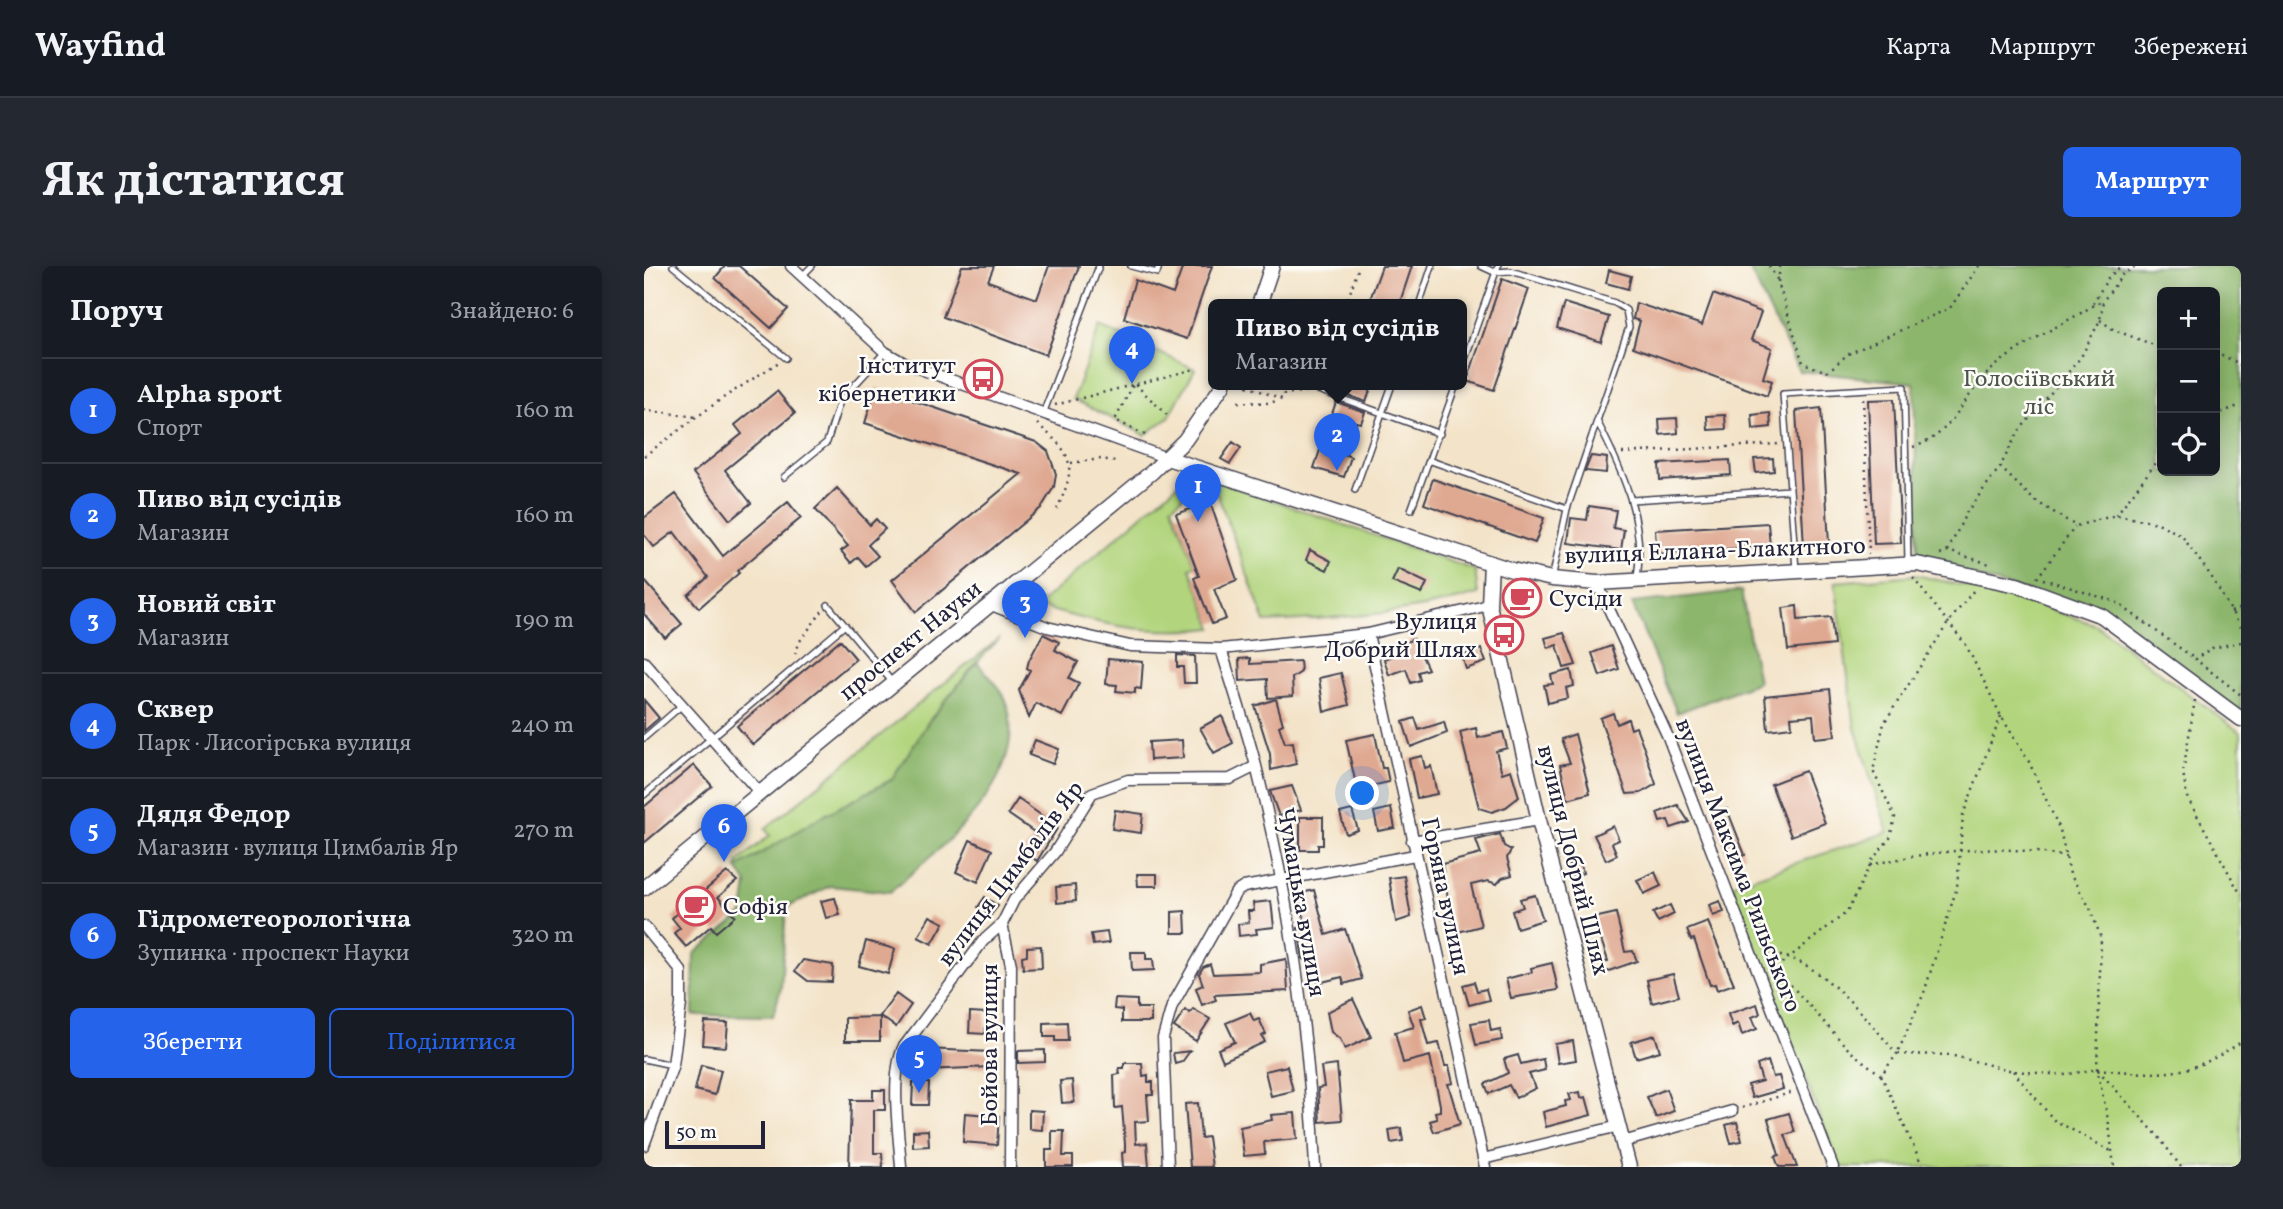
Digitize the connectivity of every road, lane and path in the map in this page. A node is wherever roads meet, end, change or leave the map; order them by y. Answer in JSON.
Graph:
{"nodes":[{"id":1,"x":673,"y":266,"type":"edge"},
{"id":2,"x":791,"y":266,"type":"edge"},
{"id":3,"x":812,"y":266,"type":"edge"},
{"id":4,"x":1099,"y":266,"type":"edge"},
{"id":5,"x":1131,"y":266,"type":"edge"},
{"id":6,"x":1159,"y":266,"type":"edge"},
{"id":7,"x":1272,"y":266,"type":"edge"},
{"id":8,"x":1359,"y":266,"type":"edge"},
{"id":9,"x":1432,"y":266,"type":"edge"},
{"id":10,"x":1481,"y":266,"type":"edge"},
{"id":11,"x":1769,"y":266,"type":"edge"},
{"id":12,"x":1780,"y":266,"type":"edge"},
{"id":13,"x":1979,"y":266,"type":"edge"},
{"id":14,"x":2121,"y":266,"type":"edge"},
{"id":15,"x":2136,"y":266,"type":"edge"},
{"id":16,"x":1496,"y":269,"type":"edge"},
{"id":17,"x":803,"y":276,"type":"junction"},
{"id":18,"x":1778,"y":282,"type":"junction"},
{"id":19,"x":1261,"y":299,"type":"edge"},
{"id":20,"x":1348,"y":299,"type":"edge"},
{"id":21,"x":1421,"y":299,"type":"edge"},
{"id":22,"x":2102,"y":302,"type":"junction"},
{"id":23,"x":2093,"y":303,"type":"junction"},
{"id":24,"x":2100,"y":320,"type":"junction"},
{"id":25,"x":2157,"y":346,"type":"edge"},
{"id":26,"x":884,"y":352,"type":"junction"},
{"id":27,"x":1467,"y":353,"type":"edge"},
{"id":28,"x":2220,"y":354,"type":"edge"},
{"id":29,"x":786,"y":358,"type":"joint"},
{"id":30,"x":1195,"y":369,"type":"dead end"},
{"id":31,"x":2241,"y":371,"type":"edge"},
{"id":32,"x":1134,"y":383,"type":"junction"},
{"id":33,"x":1862,"y":389,"type":"junction"},
{"id":34,"x":1220,"y":390,"type":"edge"},
{"id":35,"x":1258,"y":390,"type":"edge"},
{"id":36,"x":1318,"y":390,"type":"joint"},
{"id":37,"x":1390,"y":390,"type":"edge"},
{"id":38,"x":1454,"y":390,"type":"edge"},
{"id":39,"x":1282,"y":399,"type":"junction"},
{"id":40,"x":1238,"y":402,"type":"dead end"},
{"id":41,"x":2241,"y":405,"type":"edge"},
{"id":42,"x":644,"y":410,"type":"edge"},
{"id":43,"x":2220,"y":413,"type":"edge"},
{"id":44,"x":1382,"y":414,"type":"junction"},
{"id":45,"x":1042,"y":415,"type":"junction"},
{"id":46,"x":696,"y":417,"type":"junction"},
{"id":47,"x":1169,"y":417,"type":"dead end"},
{"id":48,"x":1597,"y":420,"type":"junction"},
{"id":49,"x":1440,"y":434,"type":"junction"},
{"id":50,"x":1145,"y":435,"type":"dead end"},
{"id":51,"x":1786,"y":443,"type":"junction"},
{"id":52,"x":1905,"y":449,"type":"junction"},
{"id":53,"x":1614,"y":453,"type":"junction"},
{"id":54,"x":644,"y":456,"type":"edge"},
{"id":55,"x":1167,"y":458,"type":"junction"},
{"id":56,"x":1115,"y":461,"type":"dead end"},
{"id":57,"x":1431,"y":461,"type":"junction"},
{"id":58,"x":2157,"y":462,"type":"edge"},
{"id":59,"x":1071,"y":463,"type":"junction"},
{"id":60,"x":2000,"y":467,"type":"junction"},
{"id":61,"x":1214,"y":475,"type":"junction"},
{"id":62,"x":784,"y":477,"type":"dead end"},
{"id":63,"x":1180,"y":480,"type":"dead end"},
{"id":64,"x":1355,"y":490,"type":"dead end"},
{"id":65,"x":1790,"y":490,"type":"junction"},
{"id":66,"x":1631,"y":500,"type":"junction"},
{"id":67,"x":1058,"y":509,"type":"dead end"},
{"id":68,"x":1567,"y":509,"type":"junction"},
{"id":69,"x":1411,"y":510,"type":"dead end"},
{"id":70,"x":2116,"y":515,"type":"junction"},
{"id":71,"x":2076,"y":526,"type":"junction"},
{"id":72,"x":1948,"y":551,"type":"dead end"},
{"id":73,"x":1491,"y":563,"type":"junction"},
{"id":74,"x":1869,"y":567,"type":"junction"},
{"id":75,"x":1908,"y":568,"type":"junction"},
{"id":76,"x":1796,"y":572,"type":"junction"},
{"id":77,"x":2037,"y":578,"type":"dead end"},
{"id":78,"x":1552,"y":579,"type":"junction"},
{"id":79,"x":1637,"y":581,"type":"junction"},
{"id":80,"x":1597,"y":583,"type":"junction"},
{"id":81,"x":1978,"y":585,"type":"dead end"},
{"id":82,"x":989,"y":604,"type":"junction"},
{"id":83,"x":828,"y":605,"type":"joint"},
{"id":84,"x":1489,"y":605,"type":"junction"},
{"id":85,"x":2241,"y":608,"type":"edge"},
{"id":86,"x":2231,"y":612,"type":"junction"},
{"id":87,"x":1948,"y":623,"type":"junction"},
{"id":88,"x":845,"y":625,"type":"junction"},
{"id":89,"x":2241,"y":628,"type":"edge"},
{"id":90,"x":1368,"y":634,"type":"junction"},
{"id":91,"x":2241,"y":642,"type":"edge"},
{"id":92,"x":1221,"y":649,"type":"junction"},
{"id":93,"x":644,"y":662,"type":"edge"},
{"id":94,"x":792,"y":670,"type":"junction"},
{"id":95,"x":893,"y":683,"type":"junction"},
{"id":96,"x":2196,"y":695,"type":"dead end"},
{"id":97,"x":2241,"y":695,"type":"edge"},
{"id":98,"x":682,"y":705,"type":"junction"},
{"id":99,"x":2001,"y":716,"type":"junction"},
{"id":100,"x":2241,"y":719,"type":"edge"},
{"id":101,"x":644,"y":738,"type":"edge"},
{"id":102,"x":712,"y":739,"type":"junction"},
{"id":103,"x":1256,"y":766,"type":"junction"},
{"id":104,"x":760,"y":793,"type":"junction"},
{"id":105,"x":644,"y":795,"type":"edge"},
{"id":106,"x":1539,"y":820,"type":"junction"},
{"id":107,"x":1412,"y":841,"type":"junction"},
{"id":108,"x":1960,"y":850,"type":"junction"},
{"id":109,"x":1415,"y":855,"type":"junction"},
{"id":110,"x":2066,"y":858,"type":"junction"},
{"id":111,"x":1870,"y":865,"type":"junction"},
{"id":112,"x":1281,"y":880,"type":"junction"},
{"id":113,"x":644,"y":888,"type":"edge"},
{"id":114,"x":2241,"y":895,"type":"edge"},
{"id":115,"x":1002,"y":924,"type":"junction"},
{"id":116,"x":644,"y":926,"type":"edge"},
{"id":117,"x":1789,"y":957,"type":"junction"},
{"id":118,"x":1753,"y":960,"type":"junction"},
{"id":119,"x":2241,"y":1042,"type":"edge"},
{"id":120,"x":1897,"y":1054,"type":"junction"},
{"id":121,"x":644,"y":1059,"type":"edge"},
{"id":122,"x":673,"y":1066,"type":"junction"},
{"id":123,"x":2097,"y":1069,"type":"junction"},
{"id":124,"x":2013,"y":1071,"type":"junction"},
{"id":125,"x":1881,"y":1075,"type":"junction"},
{"id":126,"x":1802,"y":1089,"type":"junction"},
{"id":127,"x":1732,"y":1111,"type":"joint"},
{"id":128,"x":1619,"y":1126,"type":"junction"},
{"id":129,"x":1623,"y":1142,"type":"junction"},
{"id":130,"x":644,"y":1145,"type":"edge"},
{"id":131,"x":2110,"y":1151,"type":"junction"},
{"id":132,"x":1484,"y":1163,"type":"edge"},
{"id":133,"x":901,"y":1167,"type":"edge"},
{"id":134,"x":1010,"y":1167,"type":"edge"},
{"id":135,"x":1168,"y":1167,"type":"edge"},
{"id":136,"x":1315,"y":1167,"type":"edge"},
{"id":137,"x":1629,"y":1167,"type":"edge"},
{"id":138,"x":1833,"y":1167,"type":"edge"},
{"id":139,"x":1923,"y":1167,"type":"edge"},
{"id":140,"x":2114,"y":1167,"type":"edge"},
{"id":141,"x":2181,"y":1167,"type":"edge"}],
"edges":[{"from":1,"to":29,"type":"lane"},
{"from":2,"to":17,"type":"street"},
{"from":3,"to":17,"type":"lane"},
{"from":4,"to":45,"type":"lane"},
{"from":5,"to":6,"type":"lane"},
{"from":7,"to":19,"type":"street"},
{"from":8,"to":20,"type":"path"},
{"from":9,"to":21,"type":"lane"},
{"from":10,"to":16,"type":"lane"},
{"from":11,"to":18,"type":"path"},
{"from":12,"to":18,"type":"path"},
{"from":13,"to":18,"type":"path"},
{"from":14,"to":23,"type":"path"},
{"from":15,"to":22,"type":"path"},
{"from":16,"to":27,"type":"lane"},
{"from":16,"to":48,"type":"lane"},
{"from":17,"to":26,"type":"street"},
{"from":22,"to":23,"type":"path"},
{"from":22,"to":24,"type":"path"},
{"from":23,"to":52,"type":"path"},
{"from":24,"to":25,"type":"path"},
{"from":24,"to":60,"type":"path"},
{"from":26,"to":45,"type":"street"},
{"from":26,"to":62,"type":"lane"},
{"from":28,"to":31,"type":"path"},
{"from":29,"to":46,"type":"path"},
{"from":30,"to":32,"type":"path"},
{"from":32,"to":45,"type":"path"},
{"from":32,"to":47,"type":"path"},
{"from":32,"to":50,"type":"path"},
{"from":33,"to":51,"type":"lane"},
{"from":33,"to":52,"type":"lane"},
{"from":33,"to":74,"type":"path"},
{"from":34,"to":55,"type":"street","name":"проспект Науки"},
{"from":35,"to":39,"type":"path"},
{"from":36,"to":39,"type":"path"},
{"from":36,"to":44,"type":"lane"},
{"from":37,"to":44,"type":"lane"},
{"from":38,"to":49,"type":"lane"},
{"from":39,"to":40,"type":"path"},
{"from":41,"to":43,"type":"path"},
{"from":42,"to":46,"type":"path"},
{"from":44,"to":49,"type":"lane"},
{"from":44,"to":64,"type":"lane"},
{"from":45,"to":55,"type":"street"},
{"from":45,"to":59,"type":"path"},
{"from":46,"to":54,"type":"path"},
{"from":48,"to":53,"type":"lane"},
{"from":48,"to":68,"type":"lane"},
{"from":49,"to":57,"type":"lane"},
{"from":51,"to":53,"type":"path"},
{"from":51,"to":65,"type":"lane"},
{"from":52,"to":75,"type":"lane"},
{"from":53,"to":66,"type":"lane"},
{"from":55,"to":61,"type":"street","name":"вулиця Еллана-Блакитного"},
{"from":55,"to":82,"type":"street","name":"проспект Науки"},
{"from":56,"to":59,"type":"path"},
{"from":57,"to":68,"type":"lane"},
{"from":57,"to":69,"type":"lane"},
{"from":58,"to":70,"type":"path"},
{"from":59,"to":67,"type":"path"},
{"from":60,"to":71,"type":"path"},
{"from":60,"to":72,"type":"path"},
{"from":61,"to":63,"type":"path"},
{"from":61,"to":73,"type":"street","name":"вулиця Еллана-Блакитного"},
{"from":65,"to":66,"type":"lane"},
{"from":65,"to":76,"type":"lane"},
{"from":66,"to":79,"type":"lane"},
{"from":68,"to":78,"type":"lane"},
{"from":70,"to":71,"type":"path"},
{"from":70,"to":86,"type":"path"},
{"from":71,"to":77,"type":"path"},
{"from":73,"to":78,"type":"street","name":"вулиця Еллана-Блакитного"},
{"from":73,"to":84,"type":"street","name":"вулиця Добрий Шлях"},
{"from":74,"to":75,"type":"street","name":"вулиця Еллана-Блакитного"},
{"from":74,"to":76,"type":"street","name":"вулиця Еллана-Блакитного"},
{"from":75,"to":87,"type":"path"},
{"from":75,"to":100,"type":"street","name":"вулиця Еллана-Блакитного"},
{"from":76,"to":79,"type":"street","name":"вулиця Еллана-Блакитного"},
{"from":78,"to":80,"type":"street","name":"вулиця Еллана-Блакитного"},
{"from":79,"to":80,"type":"street","name":"вулиця Еллана-Блакитного"},
{"from":80,"to":118,"type":"street","name":"вулиця Максима Рильського"},
{"from":81,"to":87,"type":"path"},
{"from":82,"to":92,"type":"street"},
{"from":82,"to":95,"type":"street","name":"проспект Науки"},
{"from":83,"to":88,"type":"lane"},
{"from":83,"to":94,"type":"path"},
{"from":84,"to":90,"type":"street"},
{"from":84,"to":106,"type":"street","name":"вулиця Добрий Шлях"},
{"from":85,"to":86,"type":"path"},
{"from":86,"to":89,"type":"path"},
{"from":87,"to":99,"type":"path"},
{"from":87,"to":111,"type":"path"},
{"from":88,"to":94,"type":"lane"},
{"from":88,"to":95,"type":"lane"},
{"from":90,"to":92,"type":"street"},
{"from":90,"to":107,"type":"street","name":"Горяна вулиця"},
{"from":91,"to":97,"type":"path"},
{"from":92,"to":103,"type":"street","name":"Чумацька вулиця"},
{"from":93,"to":98,"type":"street"},
{"from":94,"to":102,"type":"lane"},
{"from":95,"to":104,"type":"street","name":"проспект Науки"},
{"from":96,"to":114,"type":"path"},
{"from":98,"to":101,"type":"lane"},
{"from":98,"to":102,"type":"street"},
{"from":99,"to":108,"type":"path"},
{"from":99,"to":110,"type":"path"},
{"from":102,"to":104,"type":"street"},
{"from":102,"to":105,"type":"lane"},
{"from":103,"to":112,"type":"street","name":"Чумацька вулиця"},
{"from":103,"to":115,"type":"street","name":"вулиця Цимбалів Яр"},
{"from":104,"to":113,"type":"street","name":"проспект Науки"},
{"from":106,"to":107,"type":"street"},
{"from":106,"to":128,"type":"street","name":"вулиця Добрий Шлях"},
{"from":107,"to":109,"type":"street","name":"Горяна вулиця"},
{"from":108,"to":110,"type":"path"},
{"from":108,"to":111,"type":"path"},
{"from":108,"to":120,"type":"path"},
{"from":109,"to":112,"type":"street"},
{"from":109,"to":132,"type":"street","name":"Горяна вулиця"},
{"from":110,"to":123,"type":"path"},
{"from":111,"to":117,"type":"path"},
{"from":112,"to":135,"type":"street"},
{"from":112,"to":136,"type":"street","name":"Чумацька вулиця"},
{"from":115,"to":133,"type":"street","name":"вулиця Цимбалів Яр"},
{"from":115,"to":134,"type":"street","name":"Бойова вулиця"},
{"from":116,"to":122,"type":"street"},
{"from":117,"to":118,"type":"path"},
{"from":117,"to":120,"type":"path"},
{"from":117,"to":125,"type":"path"},
{"from":118,"to":126,"type":"street","name":"вулиця Максима Рильського"},
{"from":119,"to":123,"type":"path"},
{"from":120,"to":124,"type":"path"},
{"from":120,"to":125,"type":"path"},
{"from":121,"to":122,"type":"lane"},
{"from":122,"to":130,"type":"street"},
{"from":123,"to":124,"type":"path"},
{"from":123,"to":131,"type":"path"},
{"from":123,"to":141,"type":"path"},
{"from":124,"to":131,"type":"path"},
{"from":125,"to":139,"type":"path"},
{"from":126,"to":127,"type":"path"},
{"from":126,"to":138,"type":"street","name":"вулиця Максима Рильського"},
{"from":127,"to":129,"type":"street"},
{"from":128,"to":129,"type":"street","name":"вулиця Добрий Шлях"},
{"from":128,"to":132,"type":"street"},
{"from":129,"to":137,"type":"street","name":"вулиця Добрий Шлях"},
{"from":131,"to":140,"type":"path"}]}
